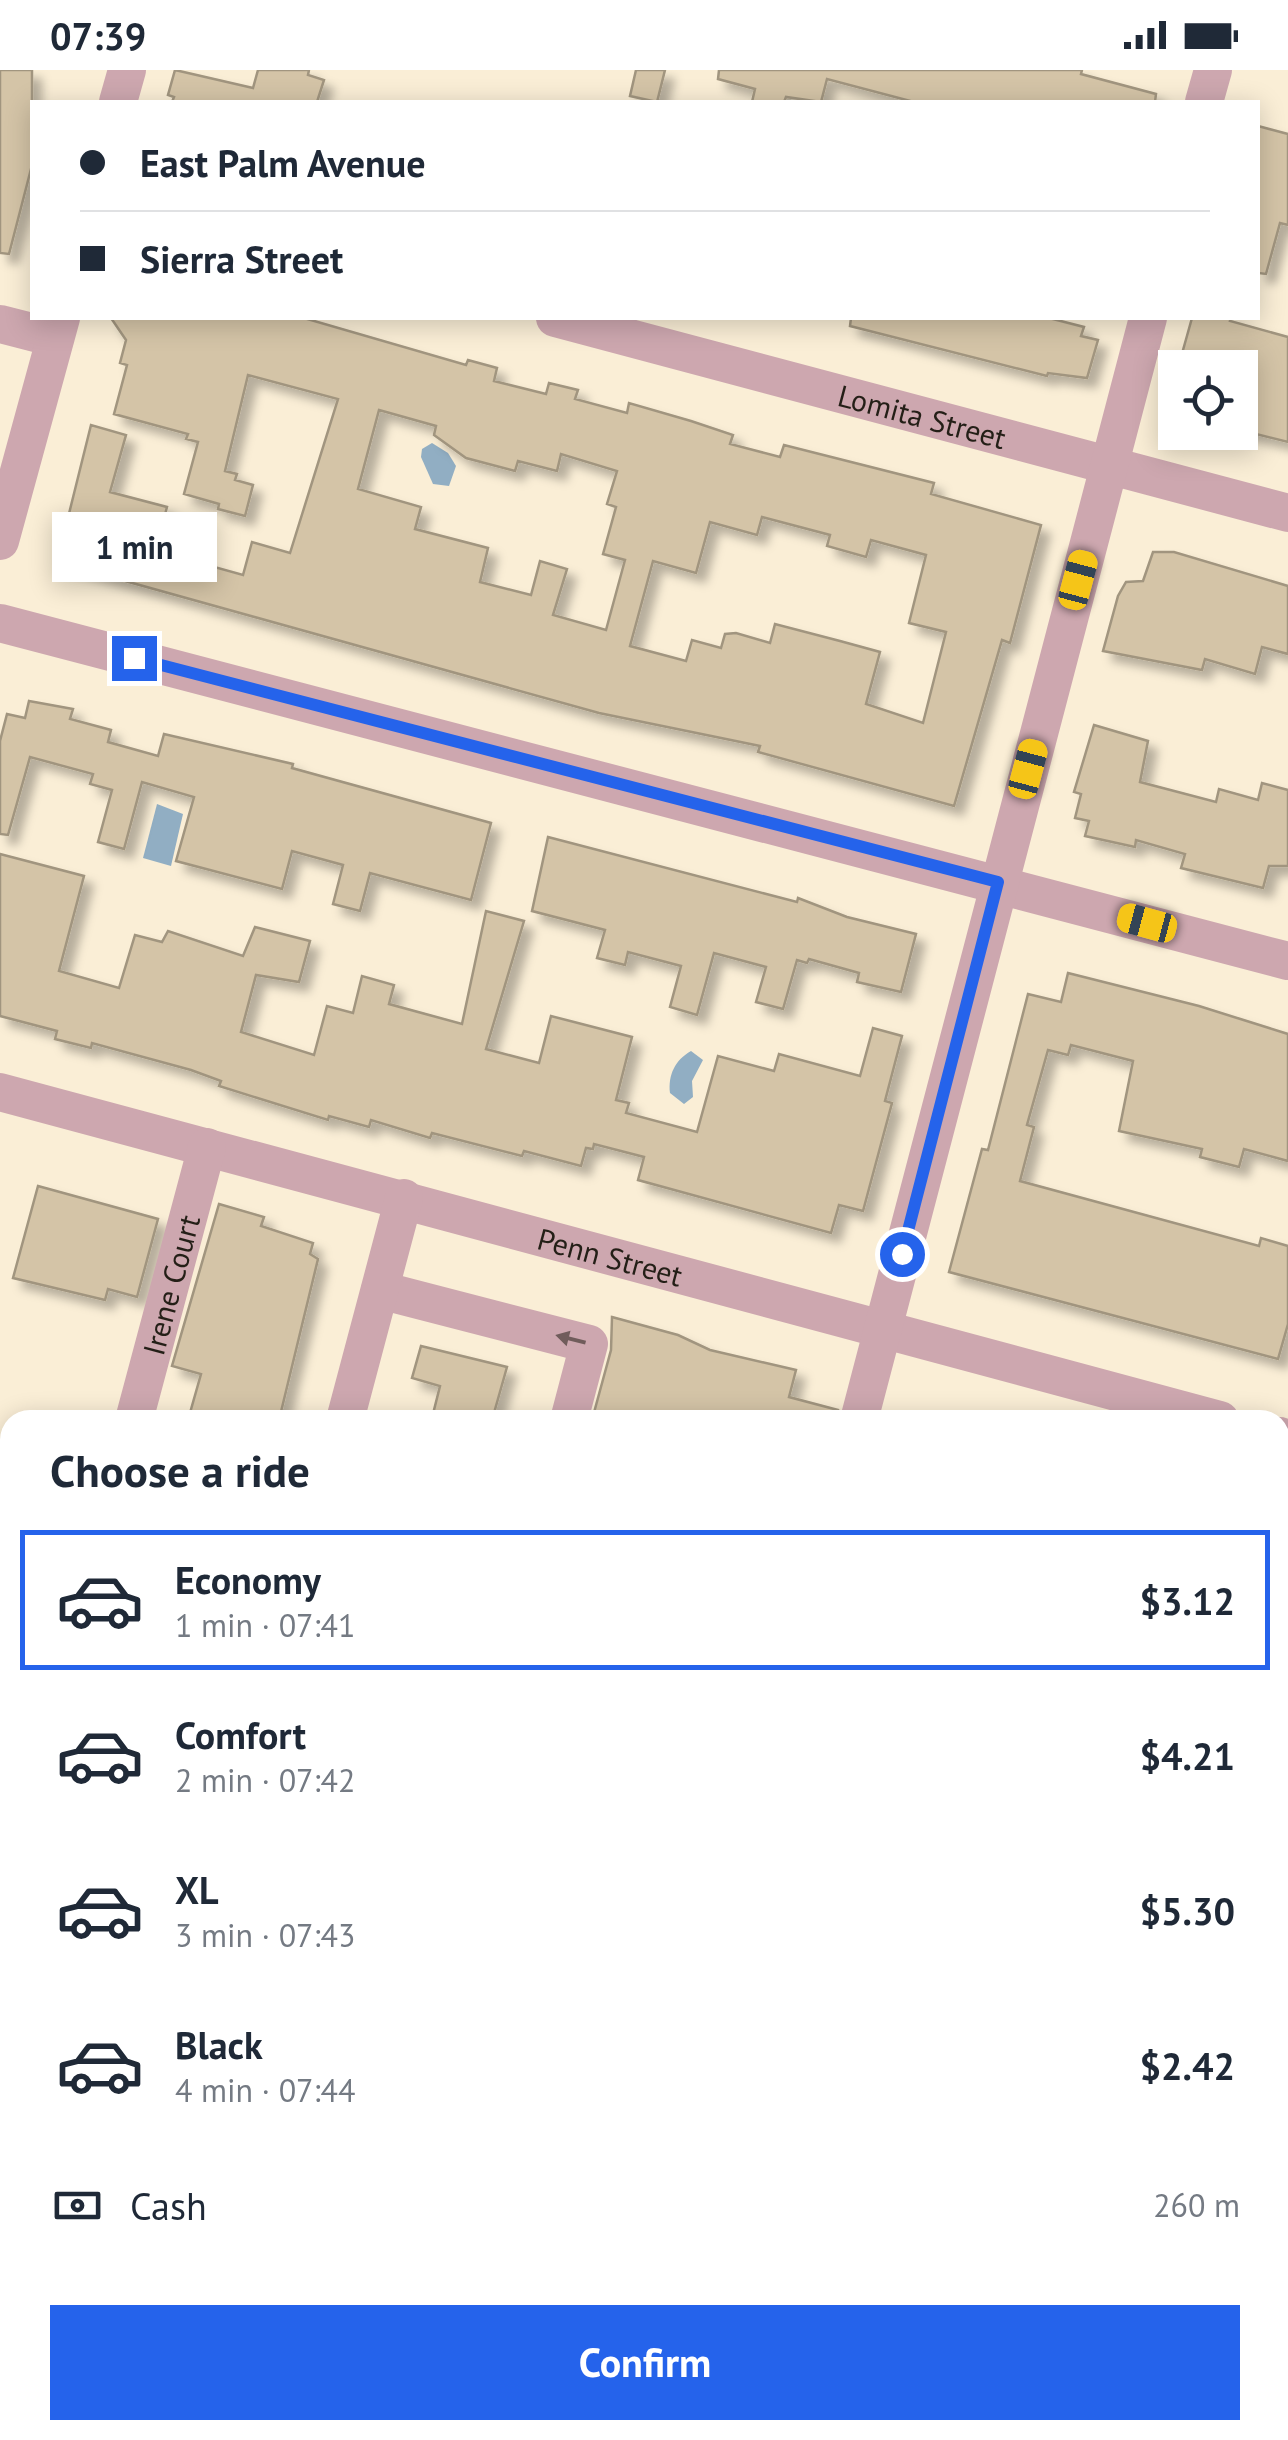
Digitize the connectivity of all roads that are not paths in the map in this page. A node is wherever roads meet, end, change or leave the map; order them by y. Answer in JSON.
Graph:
{"nodes":[{"id":1,"x":127,"y":70,"type":"edge"},
{"id":2,"x":1213,"y":70,"type":"edge"},
{"id":3,"x":119,"y":100,"type":"edge"},
{"id":4,"x":1205,"y":100,"type":"edge"},
{"id":5,"x":562,"y":320,"type":"edge"},
{"id":6,"x":1147,"y":320,"type":"edge"},
{"id":7,"x":0,"y":324,"type":"edge"},
{"id":8,"x":58,"y":328,"type":"edge"},
{"id":9,"x":1108,"y":466,"type":"junction"},
{"id":10,"x":1288,"y":513,"type":"edge"},
{"id":11,"x":0,"y":541,"type":"edge"},
{"id":12,"x":0,"y":623,"type":"edge"},
{"id":13,"x":998,"y":882,"type":"junction"},
{"id":14,"x":1288,"y":961,"type":"edge"},
{"id":15,"x":0,"y":1092,"type":"edge"},
{"id":16,"x":207,"y":1147,"type":"junction"},
{"id":17,"x":404,"y":1198,"type":"junction"},
{"id":18,"x":380,"y":1290,"type":"junction"},
{"id":19,"x":884,"y":1328,"type":"junction"},
{"id":20,"x":137,"y":1410,"type":"edge"},
{"id":21,"x":348,"y":1410,"type":"edge"},
{"id":22,"x":573,"y":1410,"type":"edge"},
{"id":23,"x":862,"y":1410,"type":"edge"},
{"id":24,"x":1183,"y":1410,"type":"edge"}],
"edges":[{"from":1,"to":3,"type":"street"},
{"from":2,"to":4,"type":"street"},
{"from":5,"to":9,"type":"street","name":"Lomita Street"},
{"from":6,"to":9,"type":"street"},
{"from":7,"to":8,"type":"street"},
{"from":8,"to":11,"type":"street"},
{"from":9,"to":10,"type":"street","name":"Lomita Street"},
{"from":9,"to":13,"type":"street"},
{"from":12,"to":13,"type":"street"},
{"from":13,"to":14,"type":"street"},
{"from":13,"to":19,"type":"street"},
{"from":15,"to":16,"type":"street","name":"Penn Street"},
{"from":16,"to":17,"type":"street","name":"Penn Street"},
{"from":16,"to":20,"type":"street","name":"Irene Court"},
{"from":17,"to":18,"type":"street"},
{"from":17,"to":19,"type":"street","name":"Penn Street"},
{"from":18,"to":21,"type":"street"},
{"from":22,"to":18,"type":"street","one_way":true},
{"from":19,"to":23,"type":"street"},
{"from":19,"to":24,"type":"street","name":"Penn Street"}]}
